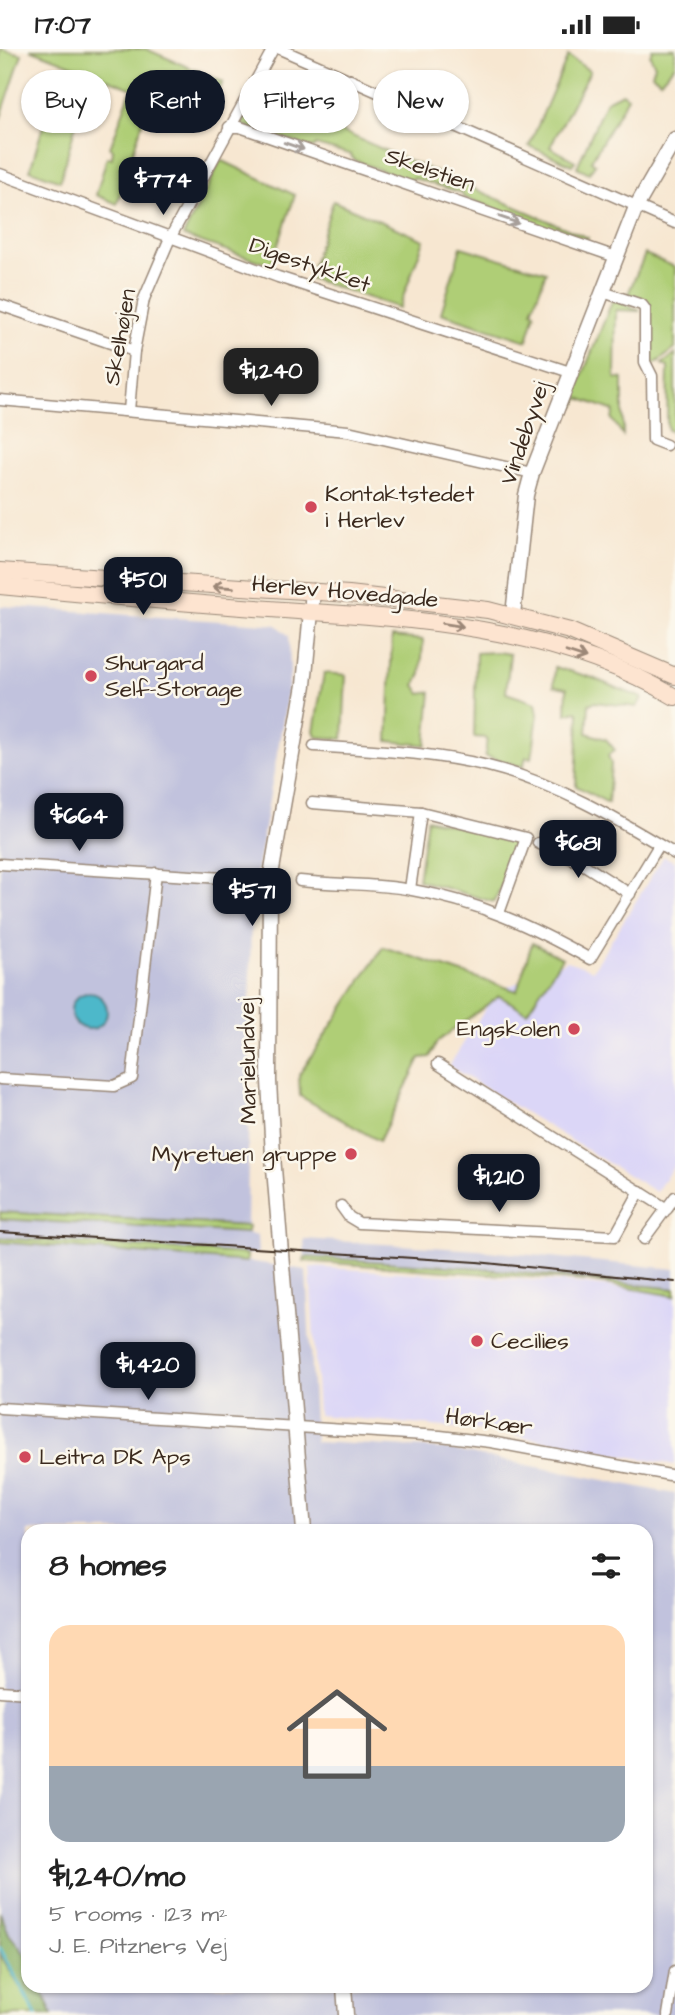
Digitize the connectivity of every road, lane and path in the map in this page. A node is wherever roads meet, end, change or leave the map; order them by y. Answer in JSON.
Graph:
{"nodes":[{"id":1,"x":273,"y":49,"type":"edge"},
{"id":2,"x":280,"y":49,"type":"edge"},
{"id":3,"x":229,"y":127,"type":"junction"},
{"id":4,"x":675,"y":139,"type":"edge"},
{"id":5,"x":0,"y":174,"type":"edge"},
{"id":6,"x":636,"y":207,"type":"junction"},
{"id":7,"x":675,"y":223,"type":"edge"},
{"id":8,"x":170,"y":239,"type":"junction"},
{"id":9,"x":616,"y":257,"type":"junction"},
{"id":10,"x":603,"y":292,"type":"junction"},
{"id":11,"x":0,"y":305,"type":"edge"},
{"id":12,"x":134,"y":351,"type":"junction"},
{"id":13,"x":570,"y":372,"type":"junction"},
{"id":14,"x":0,"y":400,"type":"edge"},
{"id":15,"x":129,"y":411,"type":"junction"},
{"id":16,"x":666,"y":445,"type":"dead end"},
{"id":17,"x":532,"y":473,"type":"junction"},
{"id":18,"x":0,"y":571,"type":"edge"},
{"id":19,"x":0,"y":586,"type":"edge"},
{"id":20,"x":313,"y":591,"type":"junction"},
{"id":21,"x":312,"y":612,"type":"junction"},
{"id":22,"x":513,"y":615,"type":"junction"},
{"id":23,"x":511,"y":636,"type":"junction"},
{"id":24,"x":675,"y":676,"type":"edge"},
{"id":25,"x":675,"y":697,"type":"edge"},
{"id":26,"x":314,"y":746,"type":"dead end"},
{"id":27,"x":312,"y":803,"type":"dead end"},
{"id":28,"x":421,"y":812,"type":"junction"},
{"id":29,"x":538,"y":843,"type":"dead end"},
{"id":30,"x":659,"y":845,"type":"junction"},
{"id":31,"x":675,"y":854,"type":"edge"},
{"id":32,"x":0,"y":864,"type":"edge"},
{"id":33,"x":156,"y":873,"type":"junction"},
{"id":34,"x":270,"y":881,"type":"junction"},
{"id":35,"x":300,"y":881,"type":"dead end"},
{"id":36,"x":410,"y":889,"type":"junction"},
{"id":37,"x":630,"y":894,"type":"junction"},
{"id":38,"x":499,"y":913,"type":"junction"},
{"id":39,"x":438,"y":1064,"type":"dead end"},
{"id":40,"x":0,"y":1079,"type":"edge"},
{"id":41,"x":640,"y":1191,"type":"junction"},
{"id":42,"x":675,"y":1197,"type":"edge"},
{"id":43,"x":341,"y":1206,"type":"dead end"},
{"id":44,"x":667,"y":1209,"type":"junction"},
{"id":45,"x":644,"y":1239,"type":"dead end"},
{"id":46,"x":0,"y":1408,"type":"edge"},
{"id":47,"x":294,"y":1428,"type":"junction"},
{"id":48,"x":675,"y":1476,"type":"edge"},
{"id":49,"x":303,"y":1524,"type":"edge"},
{"id":50,"x":0,"y":1691,"type":"edge"},
{"id":51,"x":21,"y":1692,"type":"edge"},
{"id":52,"x":675,"y":1971,"type":"edge"},
{"id":53,"x":344,"y":1993,"type":"edge"},
{"id":54,"x":346,"y":2015,"type":"edge"},
{"id":55,"x":668,"y":2015,"type":"edge"}],
"edges":[{"from":1,"to":3,"type":"street","name":"Skelhøjen"},
{"from":2,"to":6,"type":"street"},
{"from":3,"to":8,"type":"street","name":"Skelhøjen"},
{"from":3,"to":9,"type":"street","name":"Skelstien","one_way":true},
{"from":4,"to":6,"type":"street","name":"Vindebyvej"},
{"from":5,"to":8,"type":"street","name":"Digestykket"},
{"from":6,"to":7,"type":"street"},
{"from":6,"to":9,"type":"street","name":"Vindebyvej"},
{"from":8,"to":12,"type":"street","name":"Skelhøjen"},
{"from":8,"to":13,"type":"street","name":"Digestykket"},
{"from":9,"to":10,"type":"street","name":"Vindebyvej"},
{"from":10,"to":13,"type":"street","name":"Vindebyvej"},
{"from":10,"to":16,"type":"street"},
{"from":11,"to":12,"type":"street"},
{"from":12,"to":15,"type":"street","name":"Skelhøjen"},
{"from":13,"to":17,"type":"street","name":"Vindebyvej"},
{"from":14,"to":15,"type":"street"},
{"from":15,"to":17,"type":"street"},
{"from":17,"to":22,"type":"street","name":"Vindebyvej"},
{"from":20,"to":18,"type":"main road","name":"Herlev Hovedgade","one_way":true},
{"from":19,"to":21,"type":"main road","name":"Herlev Hovedgade"},
{"from":20,"to":21,"type":"street","name":"Marielundvej"},
{"from":20,"to":22,"type":"main road","name":"Herlev Hovedgade"},
{"from":21,"to":23,"type":"main road","name":"Herlev Hovedgade","one_way":true},
{"from":21,"to":34,"type":"street","name":"Marielundvej"},
{"from":22,"to":23,"type":"street","name":"Vindebyvej"},
{"from":22,"to":24,"type":"main road","name":"Herlev Hovedgade"},
{"from":23,"to":25,"type":"main road","name":"Herlev Hovedgade","one_way":true},
{"from":26,"to":30,"type":"street"},
{"from":27,"to":28,"type":"street"},
{"from":28,"to":36,"type":"street"},
{"from":28,"to":38,"type":"street"},
{"from":29,"to":37,"type":"street"},
{"from":30,"to":31,"type":"street"},
{"from":30,"to":37,"type":"street"},
{"from":32,"to":33,"type":"street"},
{"from":33,"to":34,"type":"street"},
{"from":33,"to":40,"type":"street"},
{"from":34,"to":47,"type":"street","name":"Marielundvej"},
{"from":35,"to":36,"type":"street"},
{"from":36,"to":38,"type":"street"},
{"from":37,"to":38,"type":"street"},
{"from":39,"to":41,"type":"street"},
{"from":41,"to":43,"type":"street"},
{"from":41,"to":44,"type":"street"},
{"from":42,"to":44,"type":"street"},
{"from":44,"to":45,"type":"street"},
{"from":46,"to":47,"type":"street","name":"Hørkær"},
{"from":47,"to":48,"type":"street","name":"Hørkær"},
{"from":47,"to":49,"type":"street","name":"Marielundvej"},
{"from":50,"to":51,"type":"street"},
{"from":52,"to":55,"type":"street"},
{"from":53,"to":54,"type":"street"}]}
